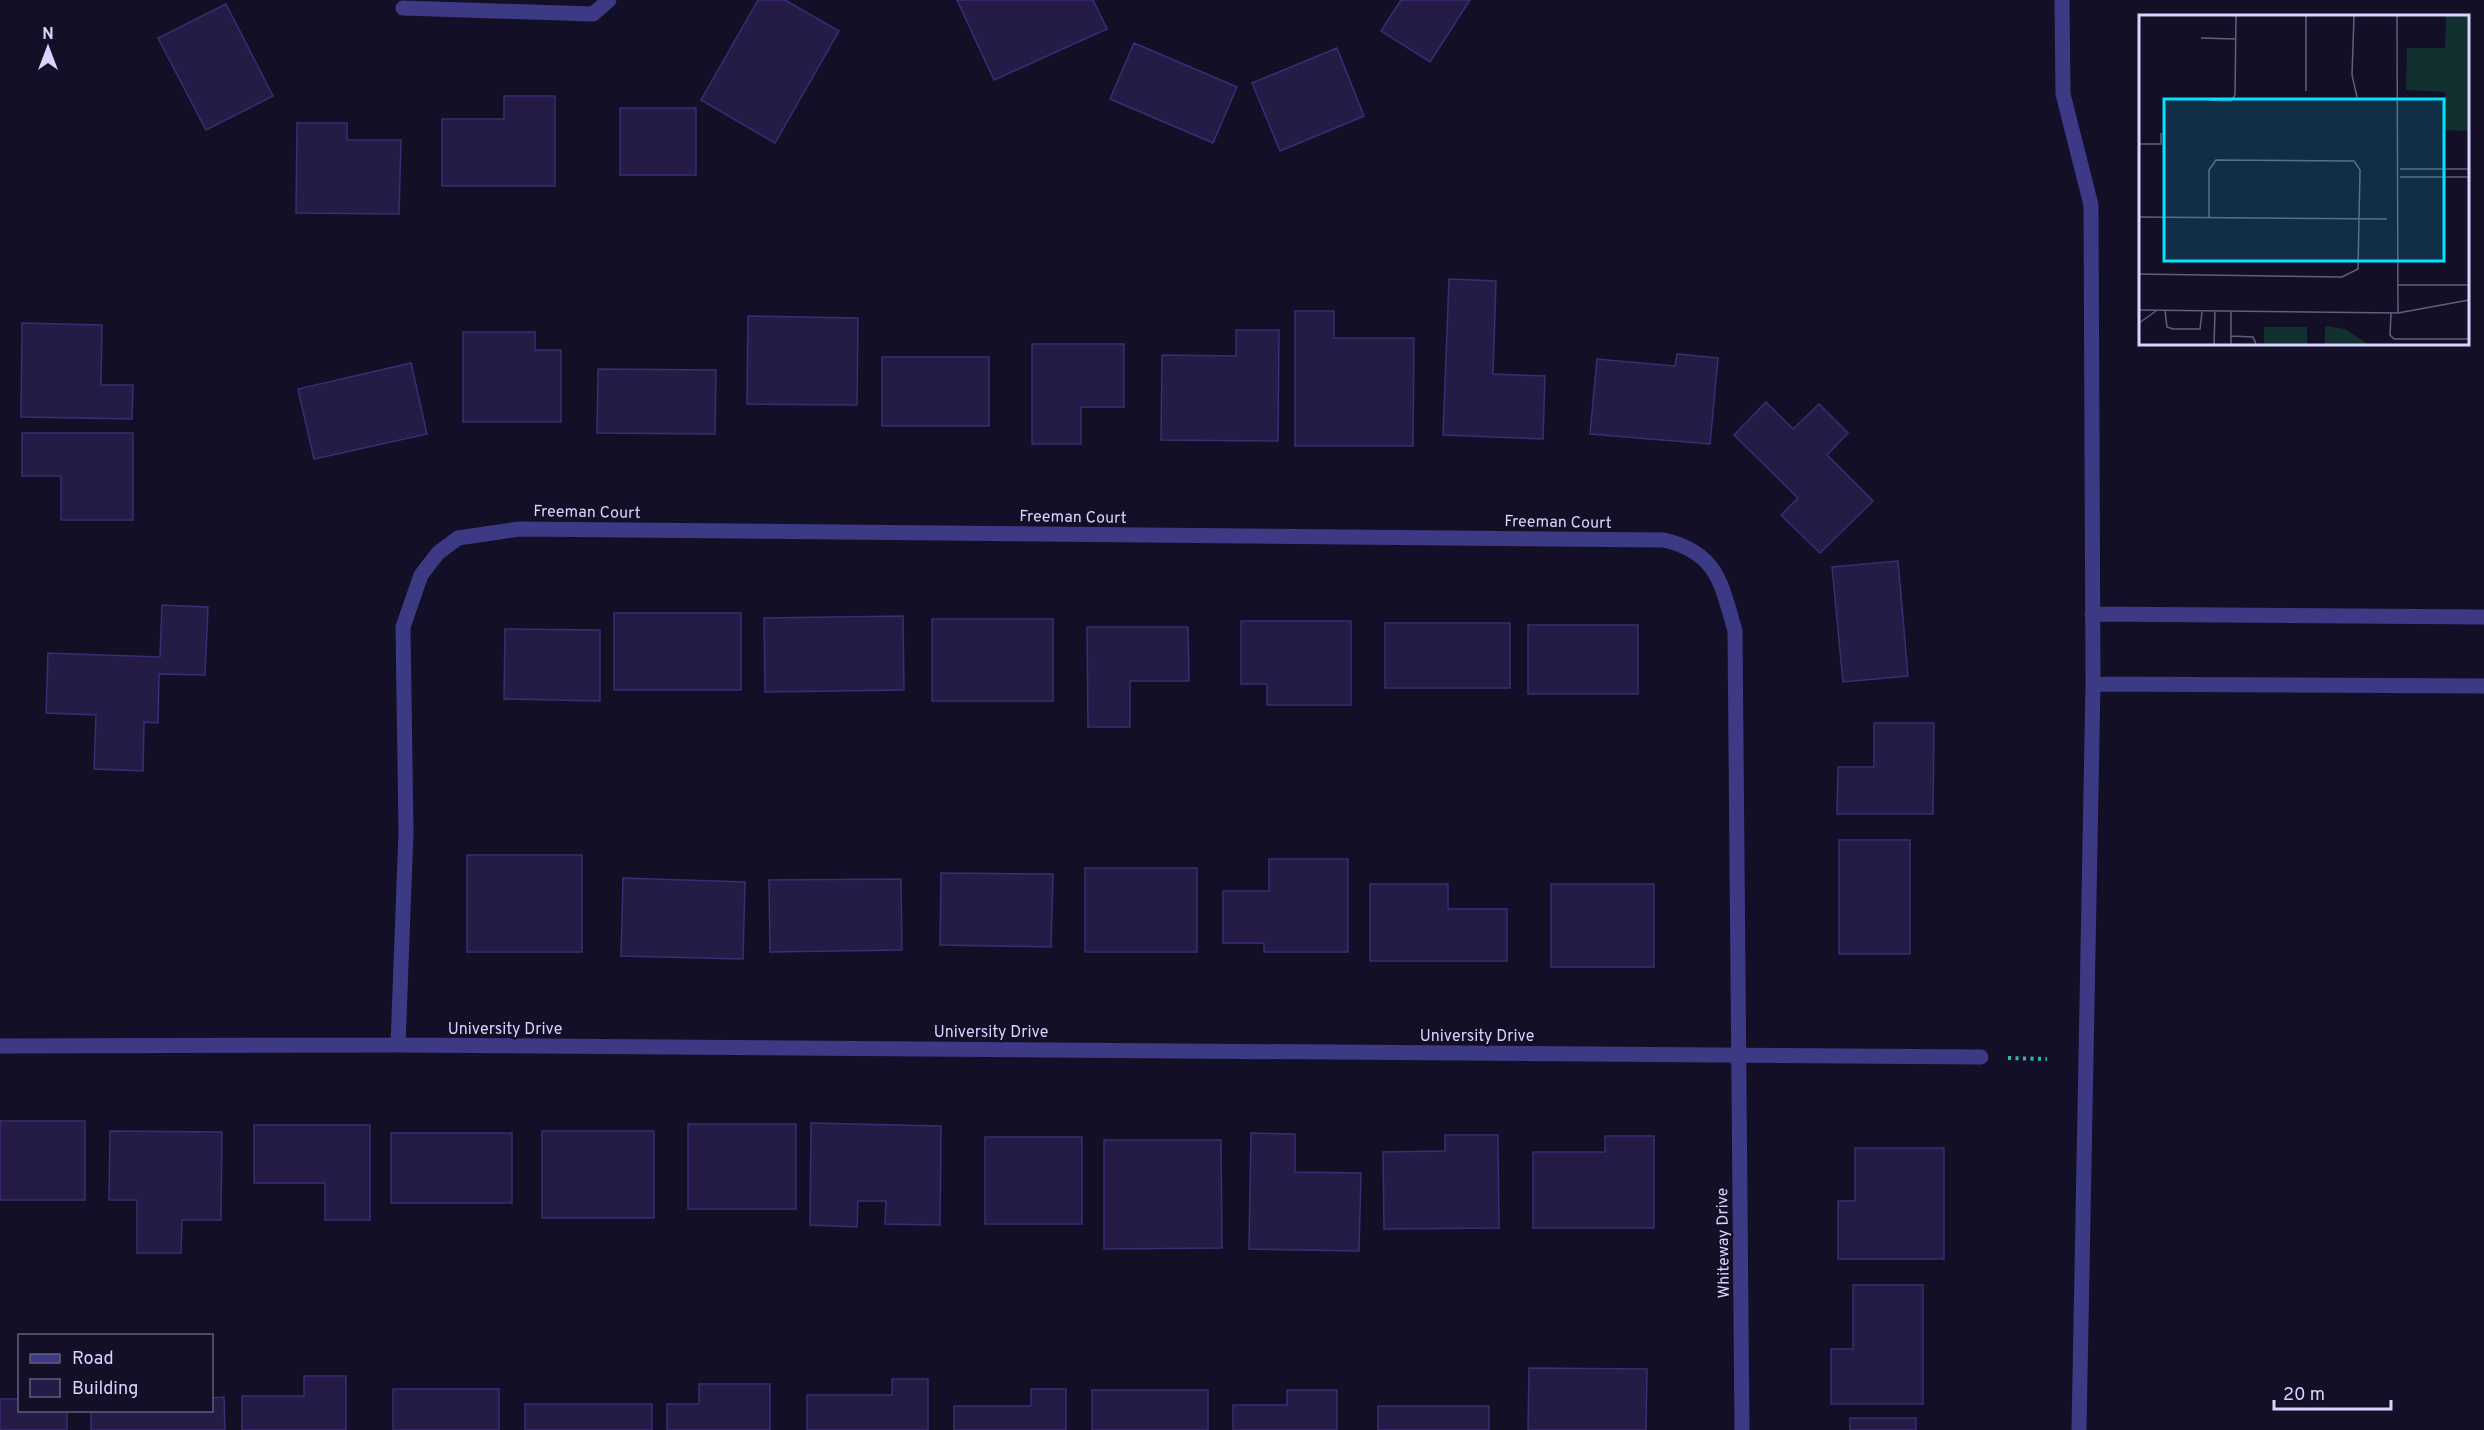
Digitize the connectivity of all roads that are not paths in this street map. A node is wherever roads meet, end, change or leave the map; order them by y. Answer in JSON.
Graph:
{"nodes":[{"id":1,"x":609,"y":0,"type":"edge"},
{"id":2,"x":2062,"y":0,"type":"edge"},
{"id":3,"x":403,"y":9,"type":"dead end"},
{"id":4,"x":2092,"y":614,"type":"junction"},
{"id":5,"x":2484,"y":616,"type":"edge"},
{"id":6,"x":2093,"y":684,"type":"junction"},
{"id":7,"x":2484,"y":686,"type":"edge"},
{"id":8,"x":398,"y":1045,"type":"junction"},
{"id":9,"x":0,"y":1046,"type":"edge"},
{"id":10,"x":1737,"y":1055,"type":"junction"},
{"id":11,"x":1981,"y":1058,"type":"road end"},
{"id":12,"x":1742,"y":1430,"type":"edge"},
{"id":13,"x":2079,"y":1430,"type":"edge"}],
"edges":[{"from":1,"to":3,"type":"street"},
{"from":2,"to":4,"type":"street"},
{"from":4,"to":5,"type":"street"},
{"from":4,"to":6,"type":"street"},
{"from":6,"to":7,"type":"street"},
{"from":6,"to":13,"type":"street"},
{"from":8,"to":9,"type":"street","name":"University Drive"},
{"from":8,"to":10,"type":"street","name":"University Drive"},
{"from":8,"to":10,"type":"street","name":"Freeman Court"},
{"from":10,"to":11,"type":"street","name":"University Drive"},
{"from":10,"to":12,"type":"street","name":"Whiteway Drive"}]}
